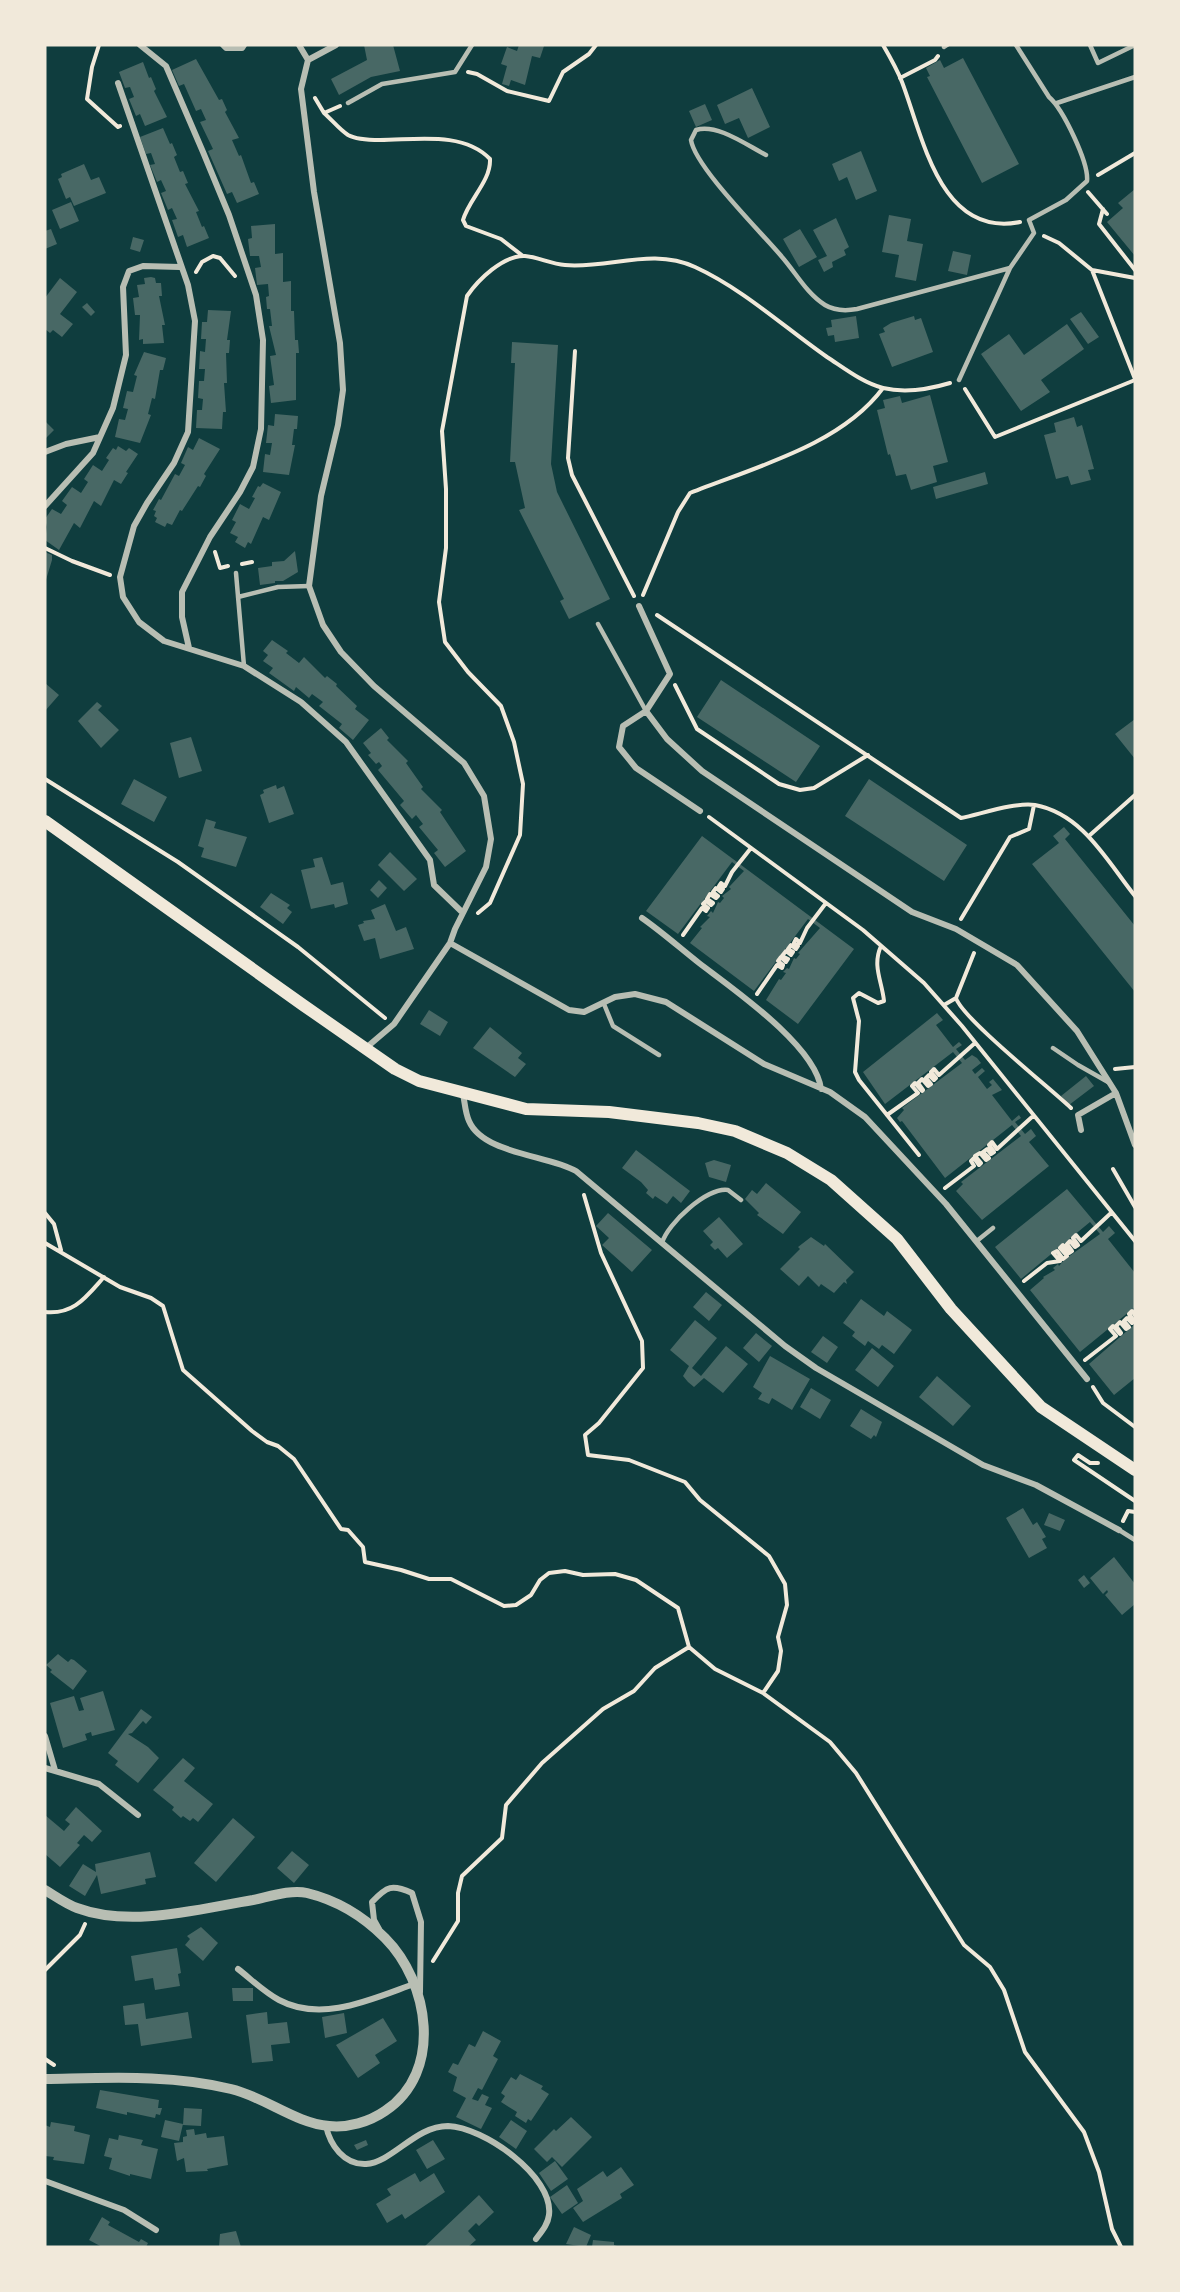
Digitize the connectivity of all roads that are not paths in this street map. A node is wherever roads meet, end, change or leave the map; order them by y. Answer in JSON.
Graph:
{"nodes":[{"id":1,"x":140,"y":45,"type":"edge"},
{"id":2,"x":223,"y":45,"type":"edge"},
{"id":3,"x":244,"y":45,"type":"edge"},
{"id":4,"x":300,"y":45,"type":"edge"},
{"id":5,"x":336,"y":45,"type":"edge"},
{"id":6,"x":472,"y":45,"type":"edge"},
{"id":7,"x":1016,"y":45,"type":"edge"},
{"id":8,"x":1090,"y":45,"type":"edge"},
{"id":9,"x":1132,"y":46,"type":"dead end"},
{"id":10,"x":308,"y":60,"type":"junction"},
{"id":11,"x":1135,"y":77,"type":"edge"},
{"id":12,"x":118,"y":83,"type":"dead end"},
{"id":13,"x":348,"y":103,"type":"road end"},
{"id":14,"x":1057,"y":103,"type":"junction"},
{"id":15,"x":766,"y":155,"type":"dead end"},
{"id":16,"x":180,"y":267,"type":"junction"},
{"id":17,"x":1010,"y":268,"type":"junction"},
{"id":18,"x":959,"y":380,"type":"road end"},
{"id":19,"x":100,"y":437,"type":"junction"},
{"id":20,"x":45,"y":452,"type":"edge"},
{"id":21,"x":45,"y":506,"type":"edge"},
{"id":22,"x":236,"y":573,"type":"dead end"},
{"id":23,"x":309,"y":586,"type":"junction"},
{"id":24,"x":238,"y":597,"type":"junction"},
{"id":25,"x":639,"y":606,"type":"road end"},
{"id":26,"x":598,"y":624,"type":"dead end"},
{"id":27,"x":189,"y":648,"type":"junction"},
{"id":28,"x":243,"y":666,"type":"junction"},
{"id":29,"x":646,"y":711,"type":"junction"},
{"id":30,"x":700,"y":811,"type":"road end"},
{"id":31,"x":45,"y":821,"type":"edge"},
{"id":32,"x":463,"y":913,"type":"junction"},
{"id":33,"x":642,"y":918,"type":"dead end"},
{"id":34,"x":450,"y":943,"type":"junction"},
{"id":35,"x":604,"y":1004,"type":"junction"},
{"id":36,"x":367,"y":1047,"type":"junction"},
{"id":37,"x":1053,"y":1048,"type":"dead end"},
{"id":38,"x":659,"y":1056,"type":"dead end"},
{"id":39,"x":1108,"y":1082,"type":"junction"},
{"id":40,"x":821,"y":1089,"type":"junction"},
{"id":41,"x":1116,"y":1093,"type":"junction"},
{"id":42,"x":463,"y":1094,"type":"junction"},
{"id":43,"x":1082,"y":1130,"type":"dead end"},
{"id":44,"x":1135,"y":1145,"type":"edge"},
{"id":45,"x":741,"y":1200,"type":"dead end"},
{"id":46,"x":993,"y":1228,"type":"dead end"},
{"id":47,"x":978,"y":1240,"type":"junction"},
{"id":48,"x":662,"y":1243,"type":"junction"},
{"id":49,"x":1087,"y":1379,"type":"road end"},
{"id":50,"x":1135,"y":1470,"type":"edge"},
{"id":51,"x":1119,"y":1530,"type":"joint"},
{"id":52,"x":1135,"y":1540,"type":"edge"},
{"id":53,"x":45,"y":1736,"type":"edge"},
{"id":54,"x":45,"y":1768,"type":"edge"},
{"id":55,"x":55,"y":1770,"type":"junction"},
{"id":56,"x":138,"y":1815,"type":"dead end"},
{"id":57,"x":45,"y":1890,"type":"edge"},
{"id":58,"x":385,"y":1938,"type":"junction"},
{"id":59,"x":238,"y":1969,"type":"dead end"},
{"id":60,"x":417,"y":1982,"type":"junction"},
{"id":61,"x":45,"y":2079,"type":"edge"},
{"id":62,"x":326,"y":2126,"type":"junction"},
{"id":63,"x":45,"y":2181,"type":"edge"},
{"id":64,"x":156,"y":2229,"type":"dead end"},
{"id":65,"x":536,"y":2239,"type":"dead end"}],
"edges":[{"from":1,"to":27,"type":"street"},
{"from":2,"to":3,"type":"street"},
{"from":4,"to":10,"type":"street"},
{"from":5,"to":10,"type":"street"},
{"from":6,"to":13,"type":"lane"},
{"from":7,"to":14,"type":"lane"},
{"from":8,"to":9,"type":"lane"},
{"from":10,"to":23,"type":"street"},
{"from":11,"to":14,"type":"lane"},
{"from":12,"to":16,"type":"street"},
{"from":14,"to":17,"type":"lane"},
{"from":15,"to":17,"type":"lane"},
{"from":16,"to":19,"type":"street"},
{"from":16,"to":27,"type":"street"},
{"from":17,"to":18,"type":"lane"},
{"from":19,"to":20,"type":"street"},
{"from":19,"to":21,"type":"street"},
{"from":22,"to":24,"type":"lane"},
{"from":23,"to":24,"type":"lane"},
{"from":23,"to":32,"type":"street"},
{"from":24,"to":28,"type":"lane"},
{"from":25,"to":29,"type":"street"},
{"from":26,"to":29,"type":"lane"},
{"from":27,"to":28,"type":"street"},
{"from":28,"to":32,"type":"street"},
{"from":29,"to":30,"type":"street"},
{"from":29,"to":39,"type":"street"},
{"from":31,"to":36,"type":"main road"},
{"from":32,"to":34,"type":"street"},
{"from":33,"to":40,"type":"street"},
{"from":34,"to":35,"type":"street"},
{"from":34,"to":36,"type":"street"},
{"from":35,"to":38,"type":"lane"},
{"from":35,"to":40,"type":"street"},
{"from":36,"to":42,"type":"main road"},
{"from":37,"to":39,"type":"lane"},
{"from":39,"to":41,"type":"street"},
{"from":40,"to":47,"type":"street"},
{"from":41,"to":43,"type":"street"},
{"from":41,"to":44,"type":"street"},
{"from":42,"to":48,"type":"street"},
{"from":42,"to":50,"type":"main road"},
{"from":45,"to":48,"type":"lane"},
{"from":46,"to":47,"type":"lane"},
{"from":47,"to":49,"type":"street"},
{"from":48,"to":51,"type":"street"},
{"from":51,"to":52,"type":"lane"},
{"from":53,"to":55,"type":"street"},
{"from":54,"to":55,"type":"street"},
{"from":55,"to":56,"type":"street"},
{"from":57,"to":58,"type":"street"},
{"from":58,"to":60,"type":"street"},
{"from":58,"to":60,"type":"street"},
{"from":59,"to":60,"type":"street"},
{"from":60,"to":62,"type":"street"},
{"from":61,"to":62,"type":"street"},
{"from":62,"to":65,"type":"street"},
{"from":63,"to":64,"type":"street"}]}
